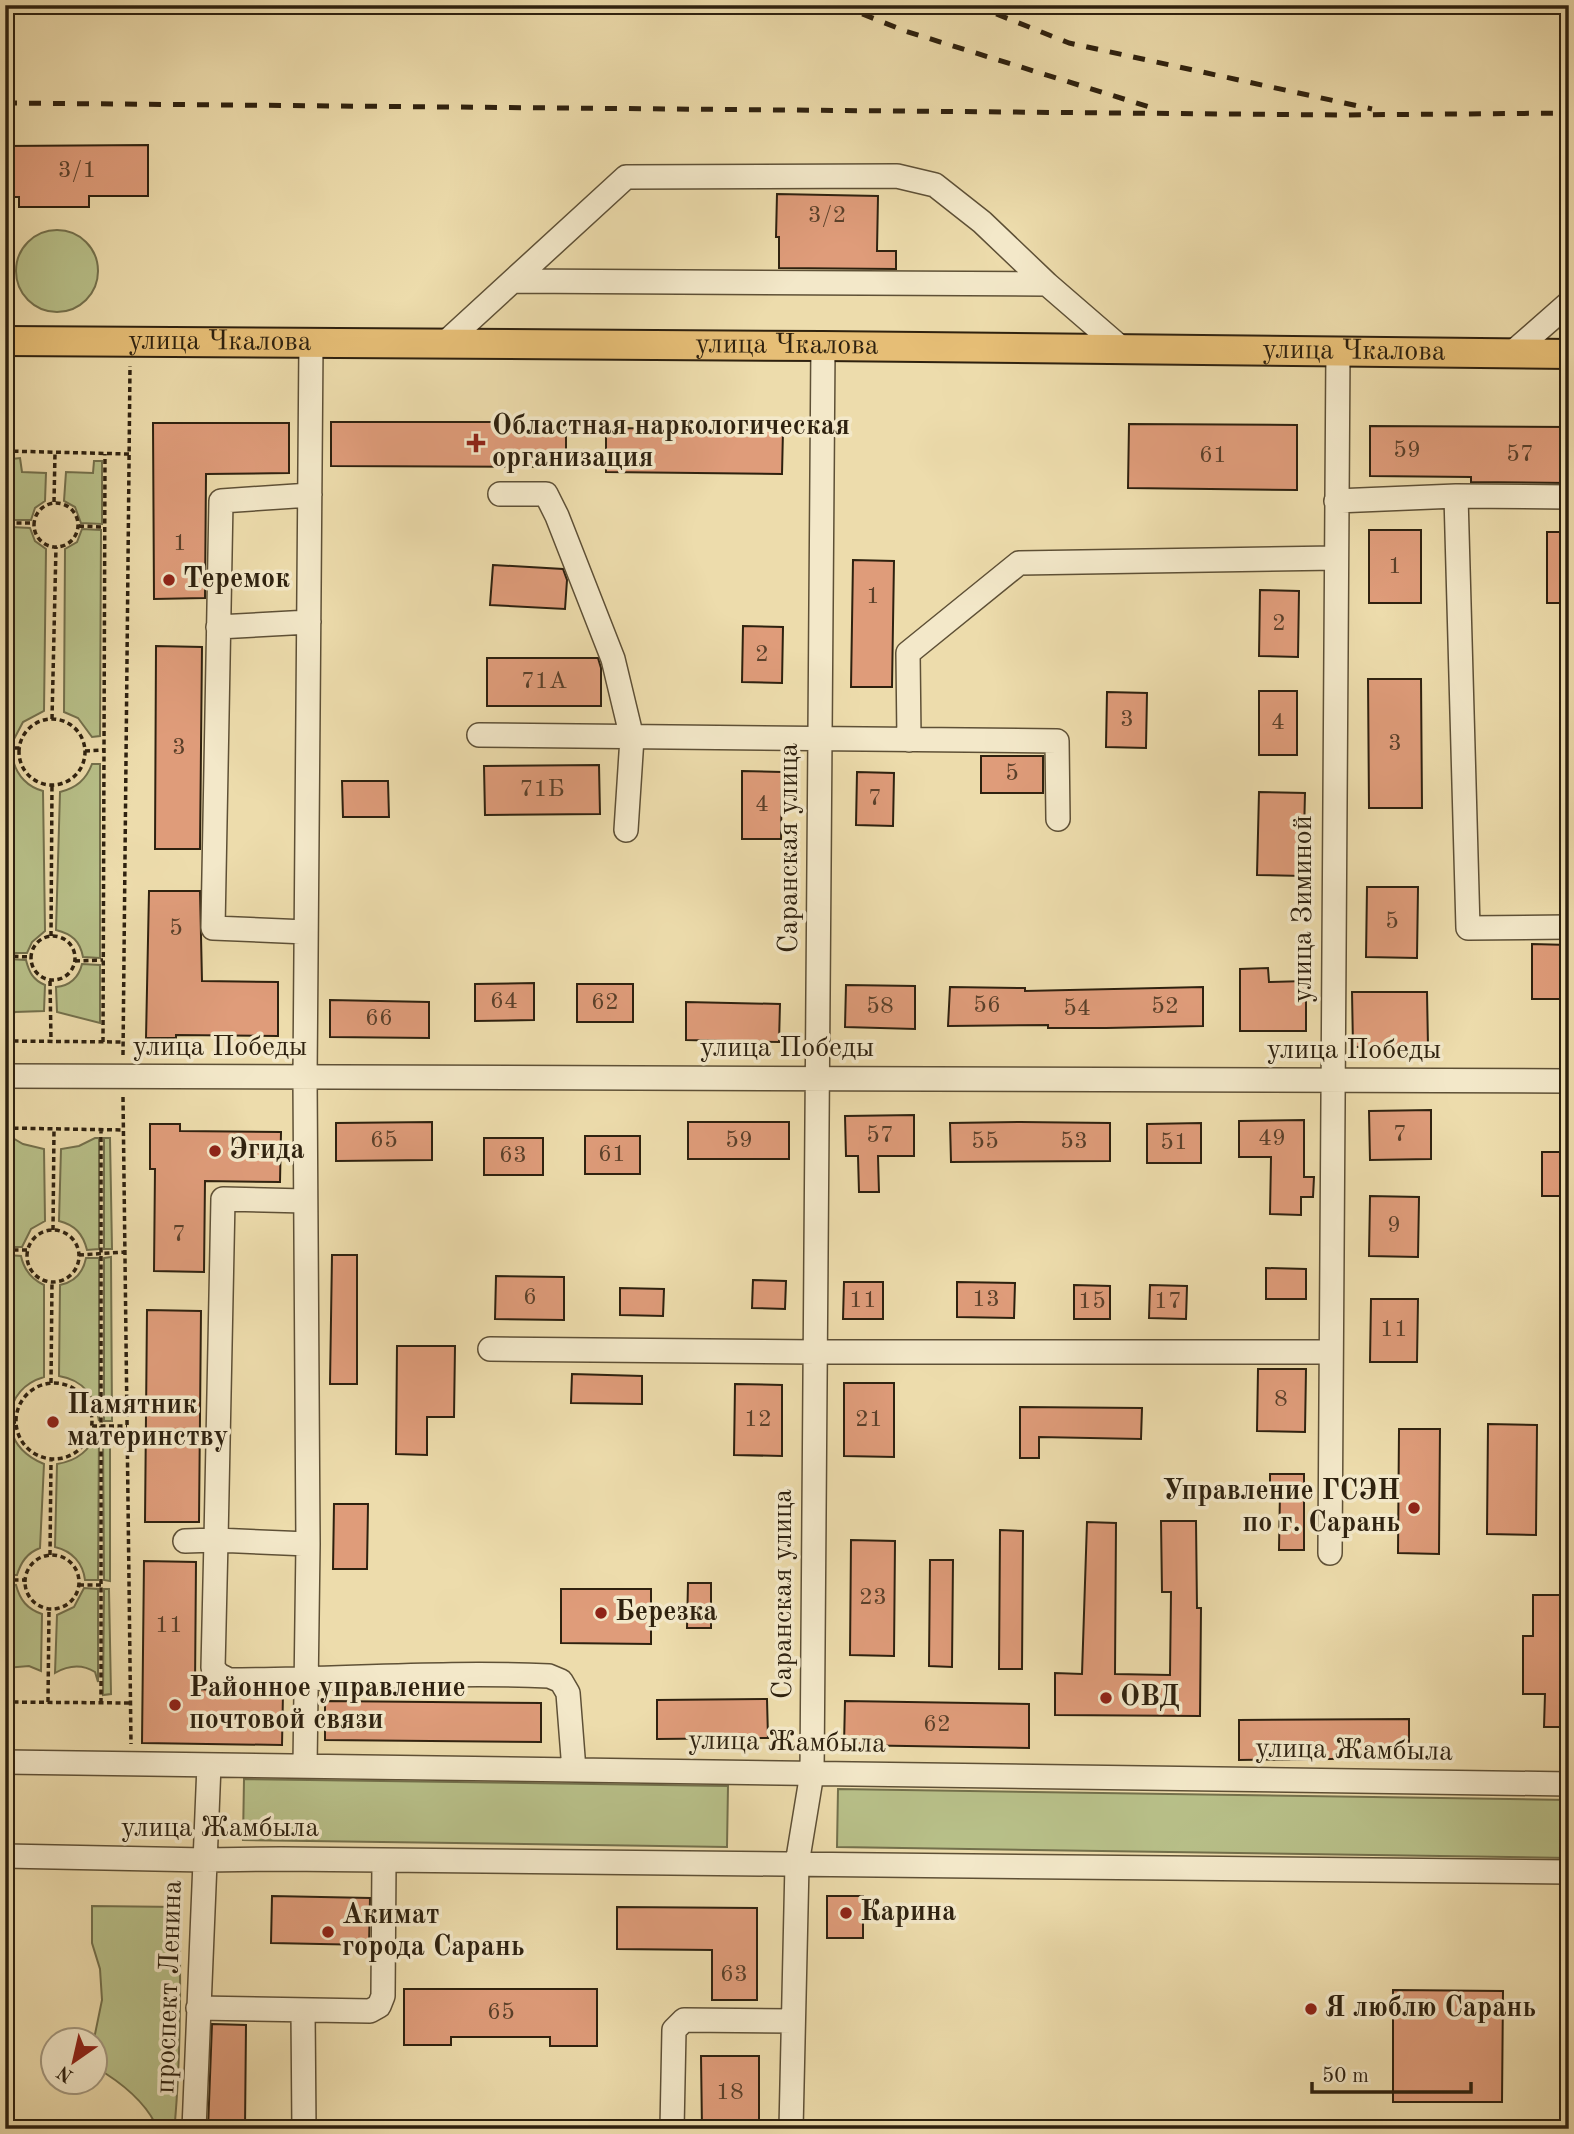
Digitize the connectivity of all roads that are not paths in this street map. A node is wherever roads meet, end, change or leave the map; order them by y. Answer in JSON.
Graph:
{"nodes":[{"id":1,"x":513,"y":281,"type":"junction"},
{"id":2,"x":1047,"y":284,"type":"junction"},
{"id":3,"x":1569,"y":303,"type":"edge"},
{"id":4,"x":5,"y":341,"type":"edge"},
{"id":5,"x":311,"y":342,"type":"junction"},
{"id":6,"x":445,"y":343,"type":"junction"},
{"id":7,"x":823,"y":345,"type":"junction"},
{"id":8,"x":1121,"y":348,"type":"junction"},
{"id":9,"x":1338,"y":350,"type":"junction"},
{"id":10,"x":1512,"y":353,"type":"junction"},
{"id":11,"x":1569,"y":354,"type":"edge"},
{"id":12,"x":500,"y":494,"type":"dead end"},
{"id":13,"x":310,"y":495,"type":"junction"},
{"id":14,"x":1456,"y":496,"type":"junction"},
{"id":15,"x":1569,"y":496,"type":"edge"},
{"id":16,"x":1336,"y":501,"type":"junction"},
{"id":17,"x":1336,"y":558,"type":"junction"},
{"id":18,"x":309,"y":622,"type":"junction"},
{"id":19,"x":218,"y":627,"type":"junction"},
{"id":20,"x":479,"y":736,"type":"dead end"},
{"id":21,"x":632,"y":738,"type":"junction"},
{"id":22,"x":820,"y":739,"type":"junction"},
{"id":23,"x":909,"y":740,"type":"junction"},
{"id":24,"x":1058,"y":819,"type":"dead end"},
{"id":25,"x":626,"y":830,"type":"dead end"},
{"id":26,"x":1569,"y":927,"type":"edge"},
{"id":27,"x":306,"y":932,"type":"junction"},
{"id":28,"x":5,"y":1076,"type":"edge"},
{"id":29,"x":305,"y":1078,"type":"junction"},
{"id":30,"x":818,"y":1080,"type":"junction"},
{"id":31,"x":1332,"y":1081,"type":"junction"},
{"id":32,"x":1569,"y":1081,"type":"edge"},
{"id":33,"x":305,"y":1201,"type":"junction"},
{"id":34,"x":490,"y":1349,"type":"dead end"},
{"id":35,"x":816,"y":1352,"type":"junction"},
{"id":36,"x":1331,"y":1352,"type":"junction"},
{"id":37,"x":185,"y":1541,"type":"dead end"},
{"id":38,"x":216,"y":1541,"type":"junction"},
{"id":39,"x":308,"y":1544,"type":"junction"},
{"id":40,"x":1330,"y":1553,"type":"dead end"},
{"id":41,"x":305,"y":1680,"type":"junction"},
{"id":42,"x":5,"y":1762,"type":"edge"},
{"id":43,"x":209,"y":1765,"type":"junction"},
{"id":44,"x":305,"y":1766,"type":"junction"},
{"id":45,"x":574,"y":1770,"type":"junction"},
{"id":46,"x":812,"y":1773,"type":"junction"},
{"id":47,"x":1569,"y":1784,"type":"edge"},
{"id":48,"x":5,"y":1856,"type":"edge"},
{"id":49,"x":205,"y":1860,"type":"junction"},
{"id":50,"x":384,"y":1861,"type":"junction"},
{"id":51,"x":797,"y":1864,"type":"junction"},
{"id":52,"x":1569,"y":1872,"type":"edge"},
{"id":53,"x":198,"y":2008,"type":"junction"},
{"id":54,"x":303,"y":2011,"type":"junction"},
{"id":55,"x":793,"y":2021,"type":"junction"},
{"id":56,"x":194,"y":2129,"type":"edge"},
{"id":57,"x":304,"y":2129,"type":"edge"},
{"id":58,"x":672,"y":2129,"type":"edge"},
{"id":59,"x":791,"y":2129,"type":"edge"}],
"edges":[{"from":1,"to":2,"type":"street"},
{"from":1,"to":2,"type":"street"},
{"from":1,"to":6,"type":"street"},
{"from":2,"to":8,"type":"street"},
{"from":3,"to":10,"type":"street"},
{"from":4,"to":5,"type":"main road","name":"улица Чкалова"},
{"from":5,"to":6,"type":"main road","name":"улица Чкалова"},
{"from":5,"to":13,"type":"street"},
{"from":6,"to":7,"type":"main road","name":"улица Чкалова"},
{"from":7,"to":8,"type":"main road","name":"улица Чкалова"},
{"from":7,"to":22,"type":"street","name":"Саранская улица"},
{"from":8,"to":9,"type":"main road","name":"улица Чкалова"},
{"from":9,"to":10,"type":"main road","name":"улица Чкалова"},
{"from":9,"to":16,"type":"street","name":"улица Зиминой"},
{"from":10,"to":11,"type":"main road","name":"улица Чкалова"},
{"from":12,"to":21,"type":"street"},
{"from":13,"to":18,"type":"street"},
{"from":13,"to":19,"type":"street"},
{"from":14,"to":15,"type":"street"},
{"from":14,"to":16,"type":"street"},
{"from":14,"to":26,"type":"street"},
{"from":16,"to":17,"type":"street","name":"улица Зиминой"},
{"from":17,"to":23,"type":"street"},
{"from":17,"to":31,"type":"street","name":"улица Зиминой"},
{"from":18,"to":19,"type":"street"},
{"from":18,"to":27,"type":"street"},
{"from":19,"to":27,"type":"street"},
{"from":20,"to":21,"type":"street"},
{"from":21,"to":22,"type":"street"},
{"from":21,"to":25,"type":"street"},
{"from":22,"to":23,"type":"street"},
{"from":22,"to":30,"type":"street","name":"Саранская улица"},
{"from":23,"to":24,"type":"street"},
{"from":27,"to":29,"type":"street"},
{"from":28,"to":29,"type":"street","name":"улица Победы"},
{"from":29,"to":30,"type":"street","name":"улица Победы"},
{"from":29,"to":33,"type":"street"},
{"from":30,"to":31,"type":"street","name":"улица Победы"},
{"from":30,"to":35,"type":"street","name":"Саранская улица"},
{"from":31,"to":32,"type":"street","name":"улица Победы"},
{"from":31,"to":36,"type":"street","name":"улица Зиминой"},
{"from":33,"to":38,"type":"street"},
{"from":33,"to":39,"type":"street"},
{"from":34,"to":35,"type":"street"},
{"from":35,"to":36,"type":"street"},
{"from":35,"to":46,"type":"street","name":"Саранская улица"},
{"from":36,"to":40,"type":"street","name":"улица Зиминой"},
{"from":37,"to":38,"type":"street"},
{"from":38,"to":39,"type":"street"},
{"from":38,"to":41,"type":"street"},
{"from":39,"to":41,"type":"street"},
{"from":41,"to":44,"type":"street"},
{"from":41,"to":45,"type":"street"},
{"from":42,"to":43,"type":"street","name":"улица Жамбыла"},
{"from":43,"to":44,"type":"street","name":"улица Жамбыла"},
{"from":43,"to":49,"type":"street","name":"проспект Ленина"},
{"from":44,"to":45,"type":"street","name":"улица Жамбыла"},
{"from":45,"to":46,"type":"street","name":"улица Жамбыла"},
{"from":46,"to":47,"type":"street","name":"улица Жамбыла"},
{"from":46,"to":51,"type":"street","name":"Саранская улица"},
{"from":48,"to":49,"type":"street","name":"улица Жамбыла"},
{"from":49,"to":50,"type":"street","name":"улица Жамбыла"},
{"from":49,"to":53,"type":"street","name":"проспект Ленина"},
{"from":50,"to":51,"type":"street","name":"улица Жамбыла"},
{"from":50,"to":54,"type":"street"},
{"from":51,"to":52,"type":"street","name":"улица Жамбыла"},
{"from":51,"to":55,"type":"street","name":"Саранская улица"},
{"from":53,"to":54,"type":"street"},
{"from":53,"to":56,"type":"street","name":"проспект Ленина"},
{"from":54,"to":57,"type":"street"},
{"from":55,"to":58,"type":"street"},
{"from":55,"to":59,"type":"street","name":"Саранская улица"}]}
